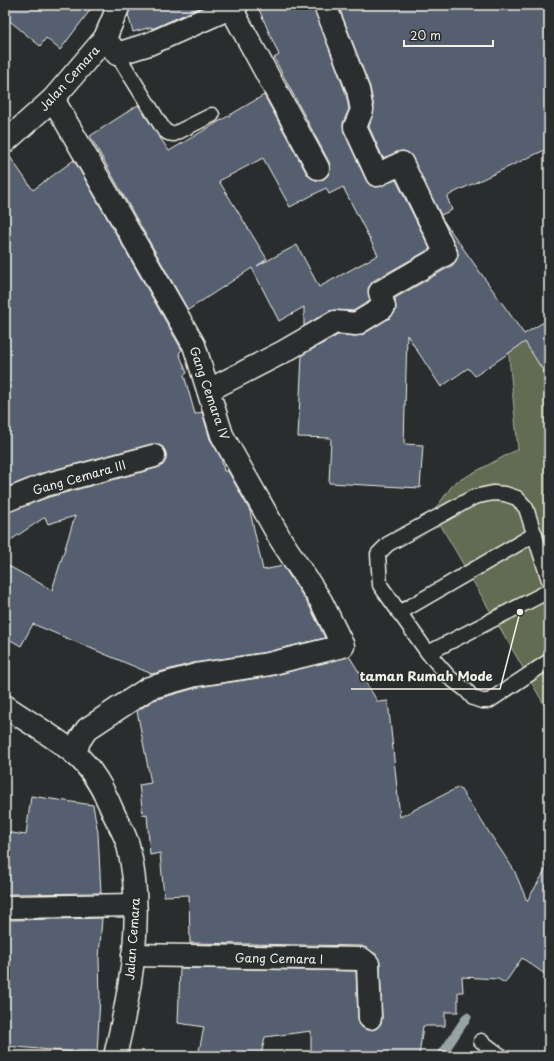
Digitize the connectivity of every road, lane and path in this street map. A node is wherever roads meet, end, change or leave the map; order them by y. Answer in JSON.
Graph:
{"nodes":[{"id":1,"x":119,"y":5,"type":"edge"},
{"id":2,"x":325,"y":5,"type":"edge"},
{"id":3,"x":234,"y":6,"type":"edge"},
{"id":4,"x":111,"y":46,"type":"junction"},
{"id":5,"x":53,"y":99,"type":"junction"},
{"id":6,"x":212,"y":115,"type":"dead end"},
{"id":7,"x":5,"y":142,"type":"edge"},
{"id":8,"x":318,"y":168,"type":"dead end"},
{"id":9,"x":209,"y":390,"type":"junction"},
{"id":10,"x":154,"y":456,"type":"dead end"},
{"id":11,"x":5,"y":501,"type":"edge"},
{"id":12,"x":535,"y":534,"type":"junction"},
{"id":13,"x":549,"y":580,"type":"edge"},
{"id":14,"x":549,"y":592,"type":"edge"},
{"id":15,"x":399,"y":613,"type":"junction"},
{"id":16,"x":428,"y":653,"type":"junction"},
{"id":17,"x":549,"y":661,"type":"edge"},
{"id":18,"x":5,"y":706,"type":"edge"},
{"id":19,"x":75,"y":754,"type":"junction"},
{"id":20,"x":135,"y":905,"type":"junction"},
{"id":21,"x":12,"y":907,"type":"dead end"},
{"id":22,"x":133,"y":955,"type":"junction"},
{"id":23,"x":370,"y":1018,"type":"dead end"},
{"id":24,"x":481,"y":1041,"type":"dead end"},
{"id":25,"x":115,"y":1056,"type":"edge"},
{"id":26,"x":501,"y":1056,"type":"edge"}],
"edges":[{"from":1,"to":4,"type":"street","name":"Jalan Cemara"},
{"from":2,"to":9,"type":"street"},
{"from":3,"to":4,"type":"street"},
{"from":3,"to":8,"type":"street"},
{"from":4,"to":5,"type":"street","name":"Jalan Cemara"},
{"from":4,"to":6,"type":"lane"},
{"from":5,"to":7,"type":"street","name":"Jalan Cemara"},
{"from":5,"to":9,"type":"street","name":"Gang Cemara IV"},
{"from":9,"to":19,"type":"street","name":"Gang Cemara IV"},
{"from":10,"to":11,"type":"street","name":"Gang Cemara III"},
{"from":12,"to":13,"type":"lane"},
{"from":12,"to":15,"type":"lane"},
{"from":12,"to":15,"type":"lane"},
{"from":14,"to":16,"type":"lane"},
{"from":15,"to":16,"type":"lane"},
{"from":16,"to":17,"type":"lane"},
{"from":18,"to":19,"type":"street","name":"Jalan Cemara"},
{"from":19,"to":20,"type":"street","name":"Jalan Cemara"},
{"from":20,"to":21,"type":"street"},
{"from":20,"to":22,"type":"street","name":"Jalan Cemara"},
{"from":22,"to":23,"type":"street","name":"Gang Cemara I"},
{"from":22,"to":25,"type":"street","name":"Jalan Cemara"},
{"from":24,"to":26,"type":"lane"}]}
